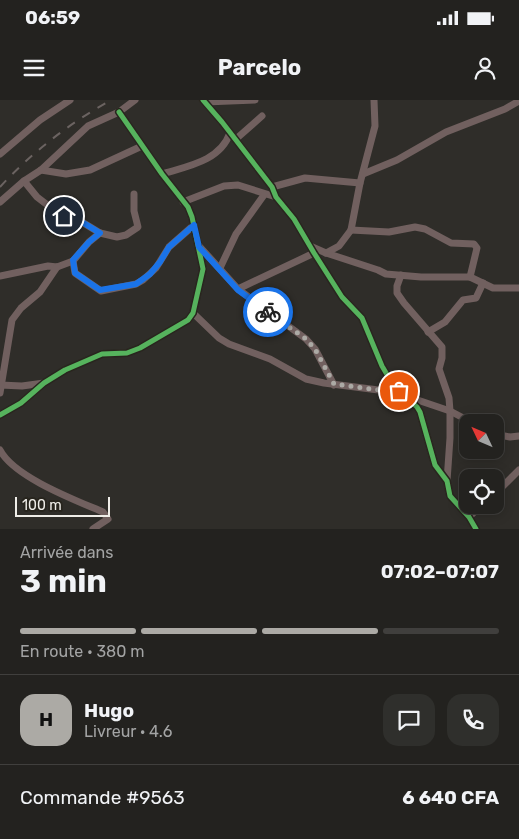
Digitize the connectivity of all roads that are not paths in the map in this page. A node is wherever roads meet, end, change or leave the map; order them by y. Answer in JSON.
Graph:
{"nodes":[{"id":1,"x":70,"y":100,"type":"edge"},
{"id":2,"x":136,"y":100,"type":"edge"},
{"id":3,"x":255,"y":100,"type":"edge"},
{"id":4,"x":374,"y":100,"type":"edge"},
{"id":5,"x":204,"y":101,"type":"edge"},
{"id":6,"x":519,"y":101,"type":"edge"},
{"id":7,"x":119,"y":112,"type":"junction"},
{"id":8,"x":262,"y":116,"type":"dead end"},
{"id":9,"x":230,"y":132,"type":"junction"},
{"id":10,"x":236,"y":139,"type":"junction"},
{"id":11,"x":142,"y":146,"type":"junction"},
{"id":12,"x":0,"y":154,"type":"edge"},
{"id":13,"x":41,"y":170,"type":"junction"},
{"id":14,"x":162,"y":174,"type":"junction"},
{"id":15,"x":364,"y":174,"type":"junction"},
{"id":16,"x":24,"y":181,"type":"junction"},
{"id":17,"x":360,"y":183,"type":"junction"},
{"id":18,"x":272,"y":187,"type":"junction"},
{"id":19,"x":134,"y":194,"type":"dead end"},
{"id":20,"x":264,"y":194,"type":"junction"},
{"id":21,"x":276,"y":197,"type":"junction"},
{"id":22,"x":0,"y":202,"type":"edge"},
{"id":23,"x":183,"y":202,"type":"junction"},
{"id":24,"x":194,"y":225,"type":"junction"},
{"id":25,"x":351,"y":230,"type":"junction"},
{"id":26,"x":100,"y":233,"type":"junction"},
{"id":27,"x":199,"y":247,"type":"junction"},
{"id":28,"x":312,"y":250,"type":"junction"},
{"id":29,"x":326,"y":253,"type":"junction"},
{"id":30,"x":73,"y":260,"type":"junction"},
{"id":31,"x":57,"y":267,"type":"junction"},
{"id":32,"x":220,"y":268,"type":"junction"},
{"id":33,"x":402,"y":275,"type":"junction"},
{"id":34,"x":0,"y":276,"type":"edge"},
{"id":35,"x":470,"y":277,"type":"junction"},
{"id":36,"x":483,"y":284,"type":"junction"},
{"id":37,"x":519,"y":288,"type":"edge"},
{"id":38,"x":238,"y":290,"type":"junction"},
{"id":39,"x":194,"y":313,"type":"junction"},
{"id":40,"x":428,"y":332,"type":"junction"},
{"id":41,"x":44,"y":383,"type":"junction"},
{"id":42,"x":334,"y":384,"type":"junction"},
{"id":43,"x":0,"y":385,"type":"edge"},
{"id":44,"x":0,"y":394,"type":"edge"},
{"id":45,"x":403,"y":395,"type":"junction"},
{"id":46,"x":450,"y":411,"type":"junction"},
{"id":47,"x":0,"y":415,"type":"edge"},
{"id":48,"x":459,"y":416,"type":"edge"},
{"id":49,"x":504,"y":436,"type":"edge"},
{"id":50,"x":519,"y":436,"type":"edge"},
{"id":51,"x":0,"y":450,"type":"edge"},
{"id":52,"x":519,"y":470,"type":"edge"},
{"id":53,"x":447,"y":481,"type":"junction"},
{"id":54,"x":504,"y":485,"type":"edge"},
{"id":55,"x":472,"y":514,"type":"edge"},
{"id":56,"x":469,"y":517,"type":"junction"},
{"id":57,"x":93,"y":529,"type":"edge"},
{"id":58,"x":476,"y":529,"type":"edge"}],
"edges":[{"from":1,"to":12,"type":"street"},
{"from":2,"to":7,"type":"street"},
{"from":3,"to":5,"type":"street"},
{"from":4,"to":15,"type":"street"},
{"from":5,"to":9,"type":"street"},
{"from":6,"to":15,"type":"street"},
{"from":7,"to":11,"type":"street"},
{"from":7,"to":13,"type":"street"},
{"from":8,"to":10,"type":"street"},
{"from":9,"to":10,"type":"street"},
{"from":9,"to":14,"type":"street"},
{"from":10,"to":18,"type":"street"},
{"from":11,"to":13,"type":"street"},
{"from":11,"to":14,"type":"street"},
{"from":13,"to":16,"type":"street"},
{"from":14,"to":23,"type":"street"},
{"from":15,"to":17,"type":"street"},
{"from":16,"to":22,"type":"street"},
{"from":16,"to":26,"type":"street"},
{"from":17,"to":18,"type":"street"},
{"from":17,"to":25,"type":"street"},
{"from":18,"to":21,"type":"street"},
{"from":19,"to":26,"type":"street"},
{"from":20,"to":21,"type":"street"},
{"from":20,"to":23,"type":"street"},
{"from":20,"to":32,"type":"street"},
{"from":21,"to":28,"type":"street"},
{"from":23,"to":24,"type":"street"},
{"from":24,"to":27,"type":"street"},
{"from":24,"to":30,"type":"street"},
{"from":25,"to":29,"type":"street"},
{"from":25,"to":35,"type":"street"},
{"from":26,"to":30,"type":"street"},
{"from":27,"to":32,"type":"street"},
{"from":27,"to":39,"type":"street"},
{"from":28,"to":29,"type":"street"},
{"from":28,"to":38,"type":"street"},
{"from":28,"to":45,"type":"street"},
{"from":29,"to":33,"type":"street"},
{"from":30,"to":31,"type":"street"},
{"from":31,"to":34,"type":"street"},
{"from":31,"to":43,"type":"street"},
{"from":32,"to":38,"type":"street"},
{"from":33,"to":35,"type":"street"},
{"from":33,"to":40,"type":"street"},
{"from":35,"to":36,"type":"street"},
{"from":36,"to":37,"type":"street"},
{"from":36,"to":40,"type":"street"},
{"from":38,"to":42,"type":"street"},
{"from":39,"to":41,"type":"street"},
{"from":39,"to":42,"type":"street"},
{"from":40,"to":46,"type":"street"},
{"from":41,"to":43,"type":"street"},
{"from":41,"to":47,"type":"street"},
{"from":42,"to":45,"type":"street"},
{"from":43,"to":44,"type":"street"},
{"from":45,"to":46,"type":"street"},
{"from":45,"to":53,"type":"street"},
{"from":46,"to":48,"type":"street"},
{"from":46,"to":53,"type":"street"},
{"from":49,"to":50,"type":"street"},
{"from":51,"to":57,"type":"street"},
{"from":52,"to":54,"type":"street"},
{"from":53,"to":56,"type":"street"},
{"from":55,"to":56,"type":"street"},
{"from":56,"to":58,"type":"street"}]}
